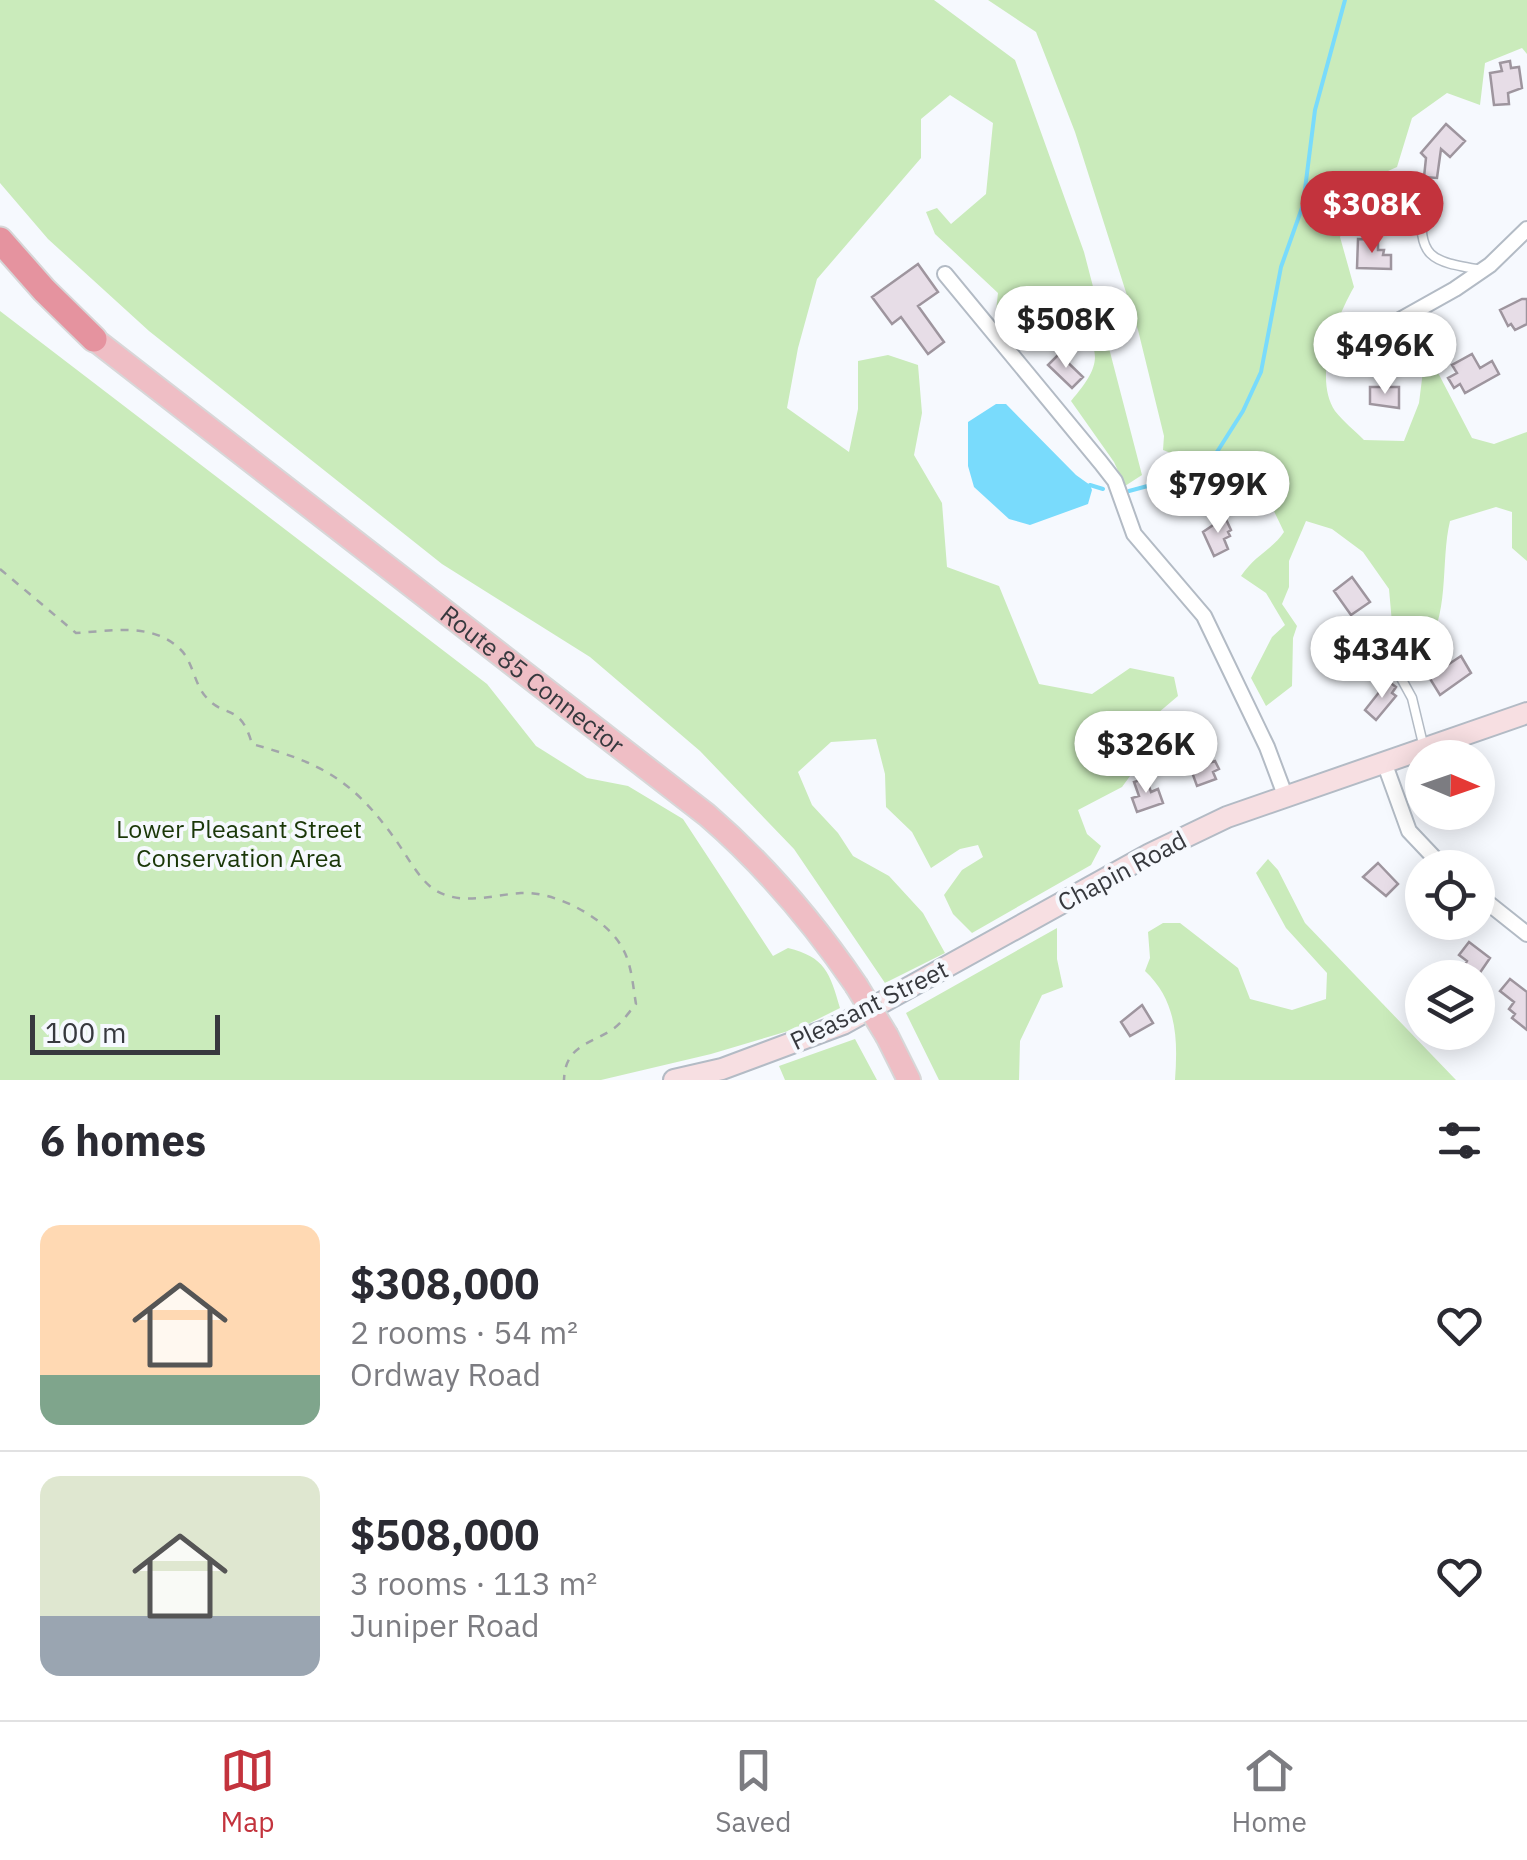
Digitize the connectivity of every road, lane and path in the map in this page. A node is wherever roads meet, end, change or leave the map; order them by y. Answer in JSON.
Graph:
{"nodes":[{"id":1,"x":1422,"y":200,"type":"dead end"},
{"id":2,"x":1527,"y":229,"type":"edge"},
{"id":3,"x":0,"y":240,"type":"edge"},
{"id":4,"x":0,"y":269,"type":"edge"},
{"id":5,"x":1482,"y":270,"type":"junction"},
{"id":6,"x":945,"y":274,"type":"dead end"},
{"id":7,"x":94,"y":340,"type":"junction"},
{"id":8,"x":1364,"y":340,"type":"dead end"},
{"id":9,"x":0,"y":569,"type":"edge"},
{"id":10,"x":1372,"y":625,"type":"dead end"},
{"id":11,"x":1527,"y":713,"type":"edge"},
{"id":12,"x":1422,"y":740,"type":"edge"},
{"id":13,"x":1448,"y":740,"type":"edge"},
{"id":14,"x":1405,"y":755,"type":"edge"},
{"id":15,"x":1384,"y":762,"type":"junction"},
{"id":16,"x":1284,"y":795,"type":"junction"},
{"id":17,"x":1427,"y":850,"type":"edge"},
{"id":18,"x":1495,"y":909,"type":"edge"},
{"id":19,"x":1527,"y":934,"type":"edge"},
{"id":20,"x":1002,"y":936,"type":"joint"},
{"id":21,"x":564,"y":1080,"type":"edge"},
{"id":22,"x":674,"y":1080,"type":"edge"},
{"id":23,"x":909,"y":1080,"type":"edge"}],
"edges":[{"from":1,"to":5,"type":"lane"},
{"from":2,"to":5,"type":"street"},
{"from":3,"to":7,"type":"highway","name":"Route 85 Connector"},
{"from":4,"to":7,"type":"highway","name":"Route 85 Connector"},
{"from":5,"to":8,"type":"street"},
{"from":6,"to":16,"type":"street"},
{"from":7,"to":23,"type":"main road","name":"Route 85 Connector","bridge":true},
{"from":9,"to":21,"type":"path"},
{"from":10,"to":12,"type":"lane"},
{"from":11,"to":13,"type":"street","name":"Chapin Road"},
{"from":14,"to":15,"type":"street","name":"Chapin Road"},
{"from":15,"to":16,"type":"street","name":"Chapin Road"},
{"from":15,"to":17,"type":"street"},
{"from":16,"to":20,"type":"street","name":"Chapin Road"},
{"from":18,"to":19,"type":"street"},
{"from":20,"to":22,"type":"street","name":"Pleasant Street"}]}
